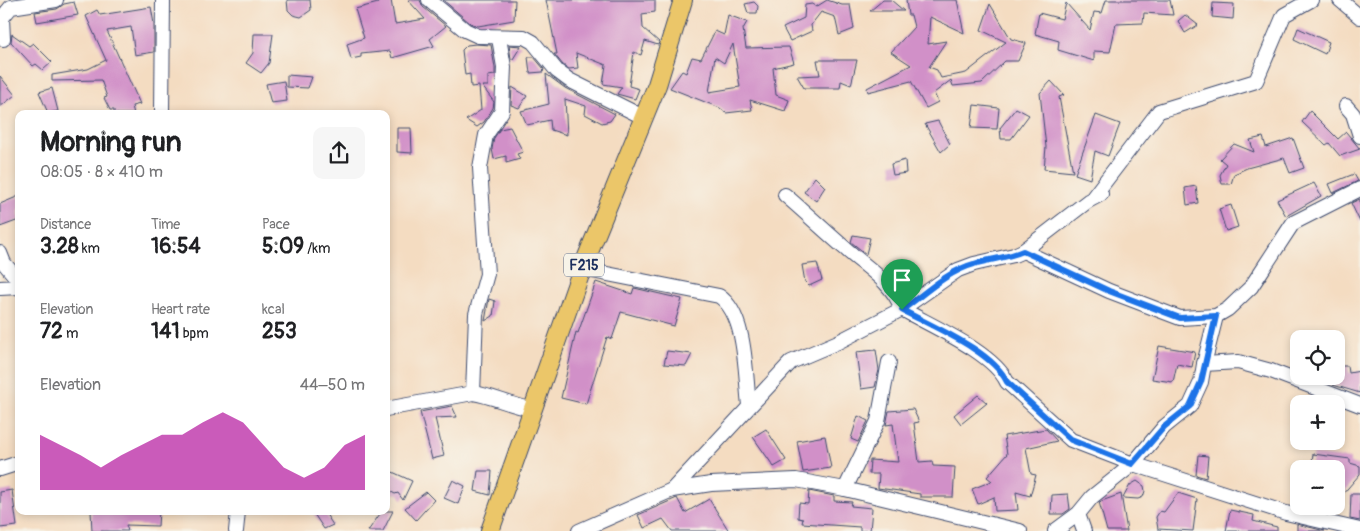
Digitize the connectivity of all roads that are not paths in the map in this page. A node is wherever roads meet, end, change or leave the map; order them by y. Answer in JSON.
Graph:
{"nodes":[{"id":1,"x":56,"y":0,"type":"edge"},
{"id":2,"x":163,"y":0,"type":"edge"},
{"id":3,"x":429,"y":0,"type":"edge"},
{"id":4,"x":683,"y":0,"type":"edge"},
{"id":5,"x":1311,"y":0,"type":"edge"},
{"id":6,"x":1340,"y":0,"type":"edge"},
{"id":7,"x":1360,"y":17,"type":"edge"},
{"id":8,"x":499,"y":38,"type":"junction"},
{"id":9,"x":3,"y":39,"type":"dead end"},
{"id":10,"x":1346,"y":106,"type":"dead end"},
{"id":11,"x":162,"y":110,"type":"edge"},
{"id":12,"x":643,"y":117,"type":"junction"},
{"id":13,"x":1360,"y":136,"type":"edge"},
{"id":14,"x":1360,"y":189,"type":"edge"},
{"id":15,"x":785,"y":195,"type":"dead end"},
{"id":16,"x":1023,"y":251,"type":"junction"},
{"id":17,"x":0,"y":253,"type":"edge"},
{"id":18,"x":582,"y":269,"type":"junction"},
{"id":19,"x":15,"y":276,"type":"edge"},
{"id":20,"x":15,"y":287,"type":"edge"},
{"id":21,"x":0,"y":288,"type":"edge"},
{"id":22,"x":902,"y":310,"type":"junction"},
{"id":23,"x":1216,"y":316,"type":"junction"},
{"id":24,"x":889,"y":362,"type":"dead end"},
{"id":25,"x":1204,"y":364,"type":"junction"},
{"id":26,"x":473,"y":393,"type":"junction"},
{"id":27,"x":749,"y":405,"type":"junction"},
{"id":28,"x":1360,"y":405,"type":"edge"},
{"id":29,"x":390,"y":408,"type":"edge"},
{"id":30,"x":532,"y":409,"type":"junction"},
{"id":31,"x":15,"y":464,"type":"edge"},
{"id":32,"x":1132,"y":464,"type":"junction"},
{"id":33,"x":0,"y":469,"type":"edge"},
{"id":34,"x":845,"y":489,"type":"junction"},
{"id":35,"x":672,"y":490,"type":"junction"},
{"id":36,"x":1078,"y":514,"type":"junction"},
{"id":37,"x":238,"y":515,"type":"edge"},
{"id":38,"x":1360,"y":530,"type":"edge"},
{"id":39,"x":236,"y":531,"type":"edge"},
{"id":40,"x":490,"y":531,"type":"edge"},
{"id":41,"x":579,"y":531,"type":"edge"},
{"id":42,"x":1020,"y":531,"type":"edge"},
{"id":43,"x":1054,"y":531,"type":"edge"},
{"id":44,"x":1084,"y":531,"type":"edge"}],
"edges":[{"from":1,"to":9,"type":"street"},
{"from":2,"to":11,"type":"street"},
{"from":3,"to":8,"type":"street"},
{"from":4,"to":12,"type":"main road","number":"F215"},
{"from":5,"to":16,"type":"street"},
{"from":6,"to":7,"type":"street"},
{"from":8,"to":12,"type":"street"},
{"from":8,"to":26,"type":"street"},
{"from":10,"to":13,"type":"street"},
{"from":12,"to":18,"type":"main road","number":"F215"},
{"from":14,"to":23,"type":"street"},
{"from":15,"to":22,"type":"street"},
{"from":16,"to":22,"type":"street"},
{"from":16,"to":23,"type":"street"},
{"from":17,"to":19,"type":"street"},
{"from":18,"to":27,"type":"street"},
{"from":18,"to":30,"type":"main road","number":"F215"},
{"from":20,"to":21,"type":"street"},
{"from":22,"to":27,"type":"street"},
{"from":22,"to":32,"type":"street"},
{"from":23,"to":25,"type":"street"},
{"from":24,"to":34,"type":"street"},
{"from":25,"to":28,"type":"street"},
{"from":25,"to":32,"type":"street"},
{"from":26,"to":29,"type":"street"},
{"from":26,"to":30,"type":"street"},
{"from":27,"to":35,"type":"street"},
{"from":30,"to":40,"type":"main road","number":"F215"},
{"from":31,"to":33,"type":"street"},
{"from":32,"to":36,"type":"street"},
{"from":32,"to":38,"type":"street"},
{"from":34,"to":35,"type":"street"},
{"from":34,"to":42,"type":"street"},
{"from":35,"to":41,"type":"street"},
{"from":36,"to":43,"type":"street"},
{"from":36,"to":44,"type":"street"},
{"from":37,"to":39,"type":"street"}]}
